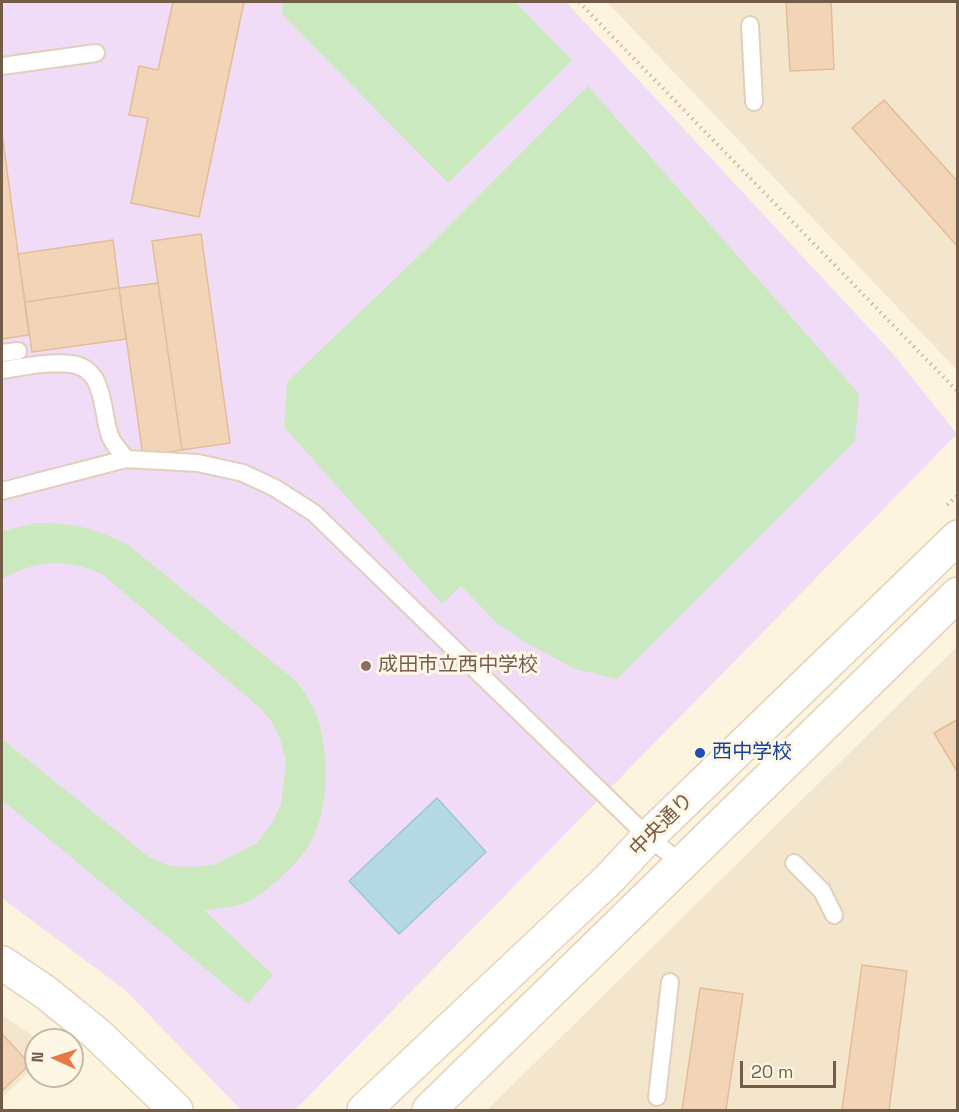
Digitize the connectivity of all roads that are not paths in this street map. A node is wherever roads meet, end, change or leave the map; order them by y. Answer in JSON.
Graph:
{"nodes":[{"id":1,"x":750,"y":25,"type":"dead end"},
{"id":2,"x":96,"y":53,"type":"dead end"},
{"id":3,"x":2,"y":66,"type":"edge"},
{"id":4,"x":754,"y":102,"type":"dead end"},
{"id":5,"x":2,"y":370,"type":"edge"},
{"id":6,"x":126,"y":459,"type":"junction"},
{"id":7,"x":2,"y":491,"type":"edge"},
{"id":8,"x":957,"y":537,"type":"edge"},
{"id":9,"x":957,"y":594,"type":"edge"},
{"id":10,"x":648,"y":837,"type":"junction"},
{"id":11,"x":681,"y":863,"type":"junction"},
{"id":12,"x":794,"y":863,"type":"dead end"},
{"id":13,"x":834,"y":915,"type":"dead end"},
{"id":14,"x":2,"y":963,"type":"edge"},
{"id":15,"x":670,"y":982,"type":"dead end"},
{"id":16,"x":657,"y":1097,"type":"dead end"},
{"id":17,"x":176,"y":1110,"type":"edge"},
{"id":18,"x":364,"y":1110,"type":"edge"},
{"id":19,"x":429,"y":1110,"type":"edge"}],
"edges":[{"from":1,"to":4,"type":"lane"},
{"from":2,"to":3,"type":"lane"},
{"from":5,"to":6,"type":"lane"},
{"from":6,"to":7,"type":"lane"},
{"from":6,"to":10,"type":"lane"},
{"from":8,"to":10,"type":"street","name":"中央通り"},
{"from":9,"to":11,"type":"street","name":"中央通り"},
{"from":10,"to":11,"type":"lane"},
{"from":10,"to":18,"type":"street","name":"中央通り"},
{"from":11,"to":19,"type":"street","name":"中央通り"},
{"from":12,"to":13,"type":"lane"},
{"from":14,"to":17,"type":"street"},
{"from":15,"to":16,"type":"lane"}]}
